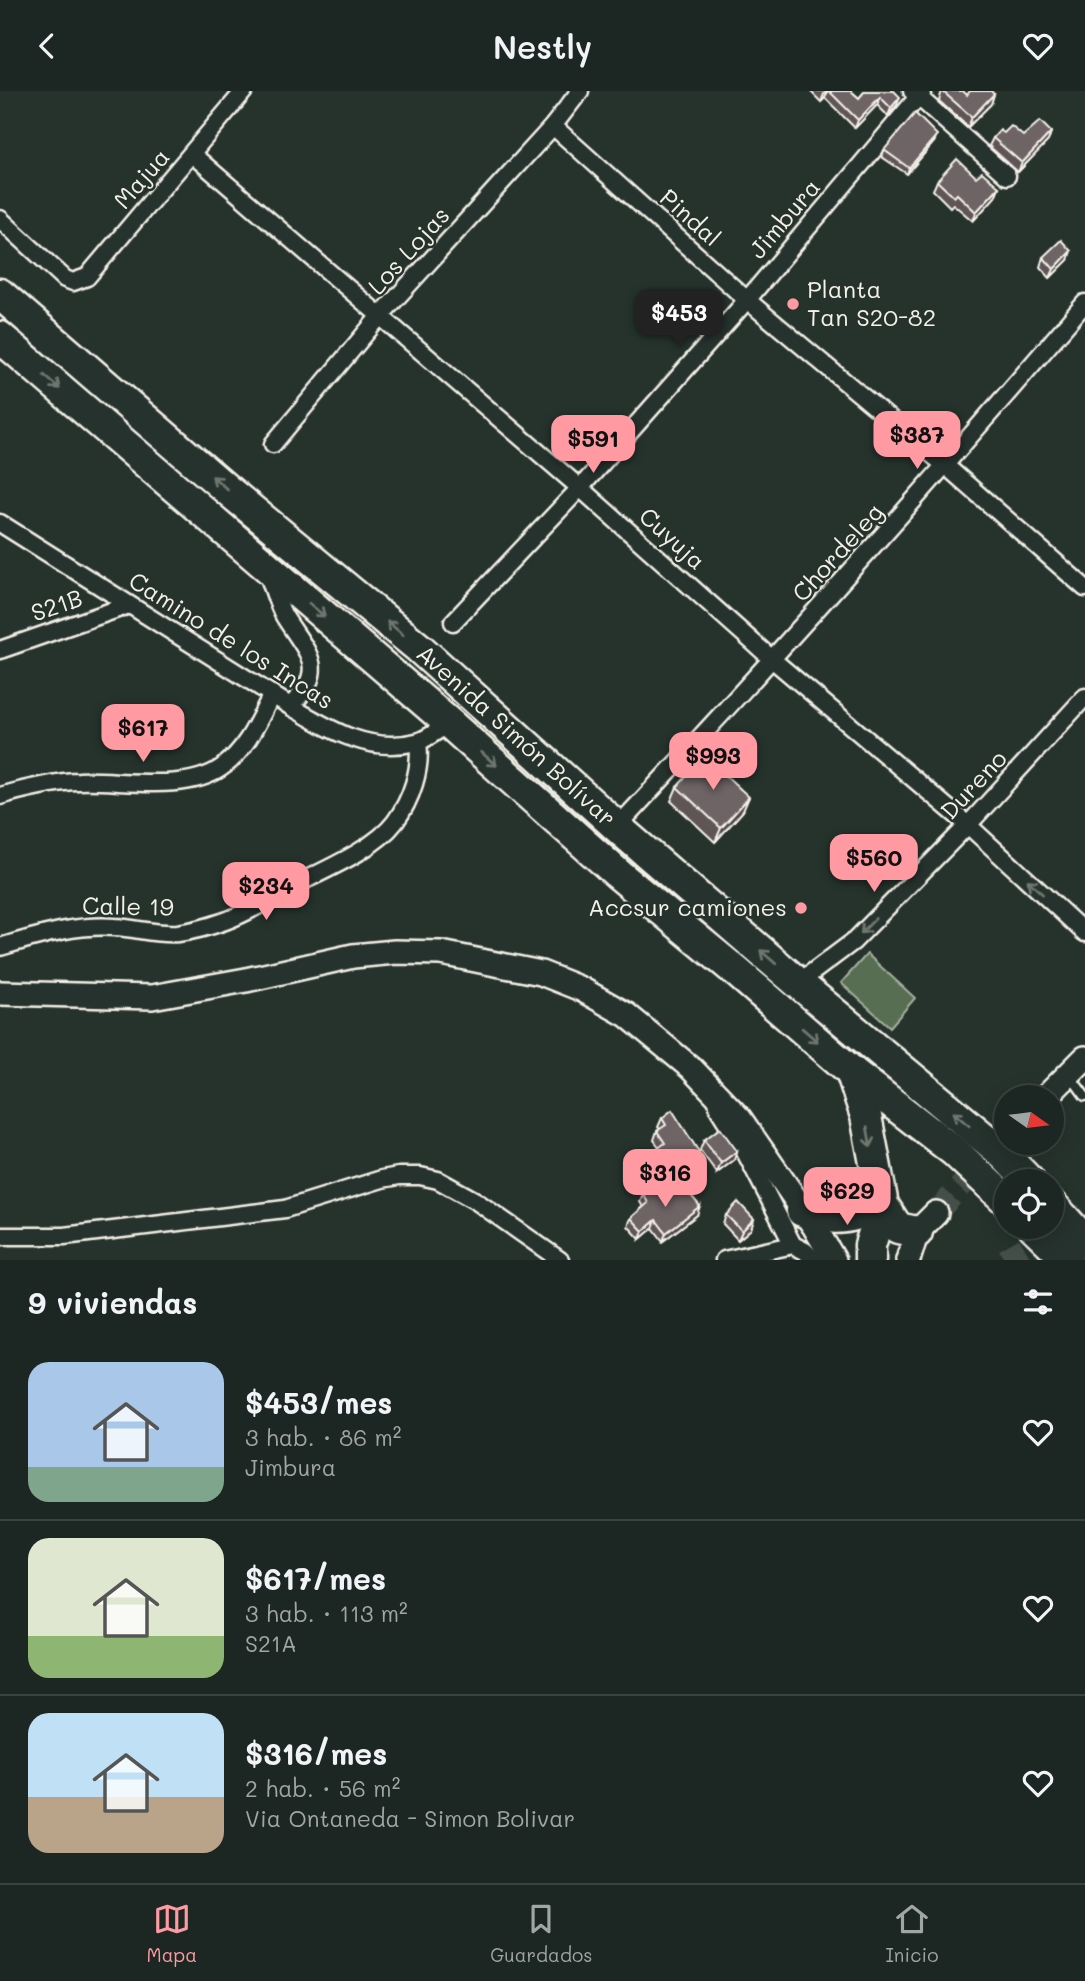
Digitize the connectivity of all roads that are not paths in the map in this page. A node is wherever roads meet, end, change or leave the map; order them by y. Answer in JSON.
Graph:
{"nodes":[{"id":1,"x":580,"y":91,"type":"edge"},
{"id":2,"x":238,"y":93,"type":"edge"},
{"id":3,"x":918,"y":93,"type":"edge"},
{"id":4,"x":553,"y":126,"type":"junction"},
{"id":5,"x":193,"y":155,"type":"junction"},
{"id":6,"x":1007,"y":176,"type":"dead end"},
{"id":7,"x":0,"y":219,"type":"edge"},
{"id":8,"x":0,"y":294,"type":"edge"},
{"id":9,"x":747,"y":300,"type":"junction"},
{"id":10,"x":1085,"y":303,"type":"edge"},
{"id":11,"x":380,"y":316,"type":"junction"},
{"id":12,"x":0,"y":337,"type":"edge"},
{"id":13,"x":273,"y":444,"type":"dead end"},
{"id":14,"x":946,"y":466,"type":"junction"},
{"id":15,"x":580,"y":488,"type":"junction"},
{"id":16,"x":0,"y":523,"type":"edge"},
{"id":17,"x":264,"y":566,"type":"junction"},
{"id":18,"x":1085,"y":589,"type":"edge"},
{"id":19,"x":130,"y":605,"type":"junction"},
{"id":20,"x":453,"y":622,"type":"dead end"},
{"id":21,"x":0,"y":650,"type":"edge"},
{"id":22,"x":773,"y":660,"type":"junction"},
{"id":23,"x":272,"y":694,"type":"junction"},
{"id":24,"x":1085,"y":697,"type":"edge"},
{"id":25,"x":290,"y":706,"type":"junction"},
{"id":26,"x":449,"y":723,"type":"junction"},
{"id":27,"x":418,"y":742,"type":"junction"},
{"id":28,"x":0,"y":796,"type":"edge"},
{"id":29,"x":968,"y":825,"type":"junction"},
{"id":30,"x":617,"y":827,"type":"junction"},
{"id":31,"x":1085,"y":933,"type":"edge"},
{"id":32,"x":0,"y":947,"type":"edge"},
{"id":33,"x":798,"y":983,"type":"junction"},
{"id":34,"x":0,"y":993,"type":"edge"},
{"id":35,"x":1077,"y":1066,"type":"edge"},
{"id":36,"x":852,"y":1071,"type":"junction"},
{"id":37,"x":1058,"y":1085,"type":"edge"},
{"id":38,"x":718,"y":1095,"type":"junction"},
{"id":39,"x":1085,"y":1096,"type":"edge"},
{"id":40,"x":1017,"y":1169,"type":"edge"},
{"id":41,"x":994,"y":1189,"type":"edge"},
{"id":42,"x":883,"y":1205,"type":"junction"},
{"id":43,"x":808,"y":1219,"type":"junction"},
{"id":44,"x":1064,"y":1219,"type":"edge"},
{"id":45,"x":927,"y":1222,"type":"joint"},
{"id":46,"x":0,"y":1236,"type":"edge"},
{"id":47,"x":1046,"y":1239,"type":"edge"},
{"id":48,"x":1085,"y":1241,"type":"edge"},
{"id":49,"x":793,"y":1245,"type":"junction"},
{"id":50,"x":560,"y":1260,"type":"edge"},
{"id":51,"x":724,"y":1260,"type":"edge"},
{"id":52,"x":814,"y":1260,"type":"edge"},
{"id":53,"x":834,"y":1260,"type":"edge"},
{"id":54,"x":851,"y":1260,"type":"edge"},
{"id":55,"x":870,"y":1260,"type":"edge"},
{"id":56,"x":908,"y":1260,"type":"edge"},
{"id":57,"x":1068,"y":1260,"type":"edge"}],
"edges":[{"from":1,"to":4,"type":"street","name":"Los Lojas"},
{"from":2,"to":5,"type":"street","name":"Majua"},
{"from":3,"to":6,"type":"street"},
{"from":3,"to":9,"type":"street","name":"Jimbura"},
{"from":4,"to":9,"type":"street","name":"Pindal"},
{"from":4,"to":11,"type":"street","name":"Los Lojas"},
{"from":5,"to":7,"type":"street","name":"Majua"},
{"from":5,"to":11,"type":"street","name":"Cuyuja"},
{"from":30,"to":8,"type":"highway","name":"Avenida Simón Bolívar","one_way":true},
{"from":9,"to":14,"type":"street","name":"Pindal"},
{"from":9,"to":15,"type":"street","name":"Jimbura"},
{"from":10,"to":14,"type":"street","name":"Chordeleg"},
{"from":11,"to":13,"type":"street","name":"Los Lojas"},
{"from":11,"to":15,"type":"street","name":"Cuyuja"},
{"from":12,"to":17,"type":"highway","name":"Avenida Simón Bolívar","one_way":true},
{"from":14,"to":18,"type":"street","name":"Pindal"},
{"from":14,"to":22,"type":"street","name":"Chordeleg"},
{"from":15,"to":20,"type":"street","name":"Jimbura"},
{"from":15,"to":22,"type":"street","name":"Cuyuja"},
{"from":16,"to":19,"type":"street","name":"Camino de los Incas"},
{"from":17,"to":25,"type":"street"},
{"from":17,"to":26,"type":"highway","name":"Avenida Simón Bolívar","one_way":true},
{"from":19,"to":21,"type":"street","name":"S21B"},
{"from":19,"to":23,"type":"street","name":"Camino de los Incas"},
{"from":22,"to":29,"type":"street","name":"Cuyuja"},
{"from":22,"to":30,"type":"street","name":"Chordeleg"},
{"from":23,"to":25,"type":"street","name":"Camino de los Incas"},
{"from":23,"to":28,"type":"street"},
{"from":24,"to":29,"type":"street","name":"Dureno"},
{"from":25,"to":27,"type":"street","name":"Camino de los Incas"},
{"from":26,"to":27,"type":"street","name":"Camino de los Incas"},
{"from":26,"to":36,"type":"highway","name":"Avenida Simón Bolívar","one_way":true},
{"from":27,"to":32,"type":"street","name":"Calle 19"},
{"from":31,"to":29,"type":"street","name":"Cuyuja","one_way":true},
{"from":29,"to":33,"type":"street","name":"Dureno","one_way":true},
{"from":33,"to":30,"type":"highway","name":"Avenida Simón Bolívar","one_way":true},
{"from":40,"to":33,"type":"highway","name":"Avenida Simón Bolívar","one_way":true},
{"from":34,"to":38,"type":"street"},
{"from":35,"to":37,"type":"street"},
{"from":35,"to":39,"type":"lane"},
{"from":36,"to":41,"type":"highway","name":"Avenida Simón Bolívar"},
{"from":36,"to":42,"type":"highway","one_way":true},
{"from":38,"to":43,"type":"street"},
{"from":38,"to":49,"type":"street"},
{"from":42,"to":43,"type":"highway"},
{"from":42,"to":45,"type":"highway"},
{"from":42,"to":55,"type":"highway"},
{"from":43,"to":53,"type":"street"},
{"from":43,"to":54,"type":"street"},
{"from":44,"to":48,"type":"highway"},
{"from":45,"to":56,"type":"street"},
{"from":46,"to":50,"type":"street"},
{"from":47,"to":57,"type":"highway"},
{"from":49,"to":51,"type":"street"},
{"from":49,"to":52,"type":"street"}]}
